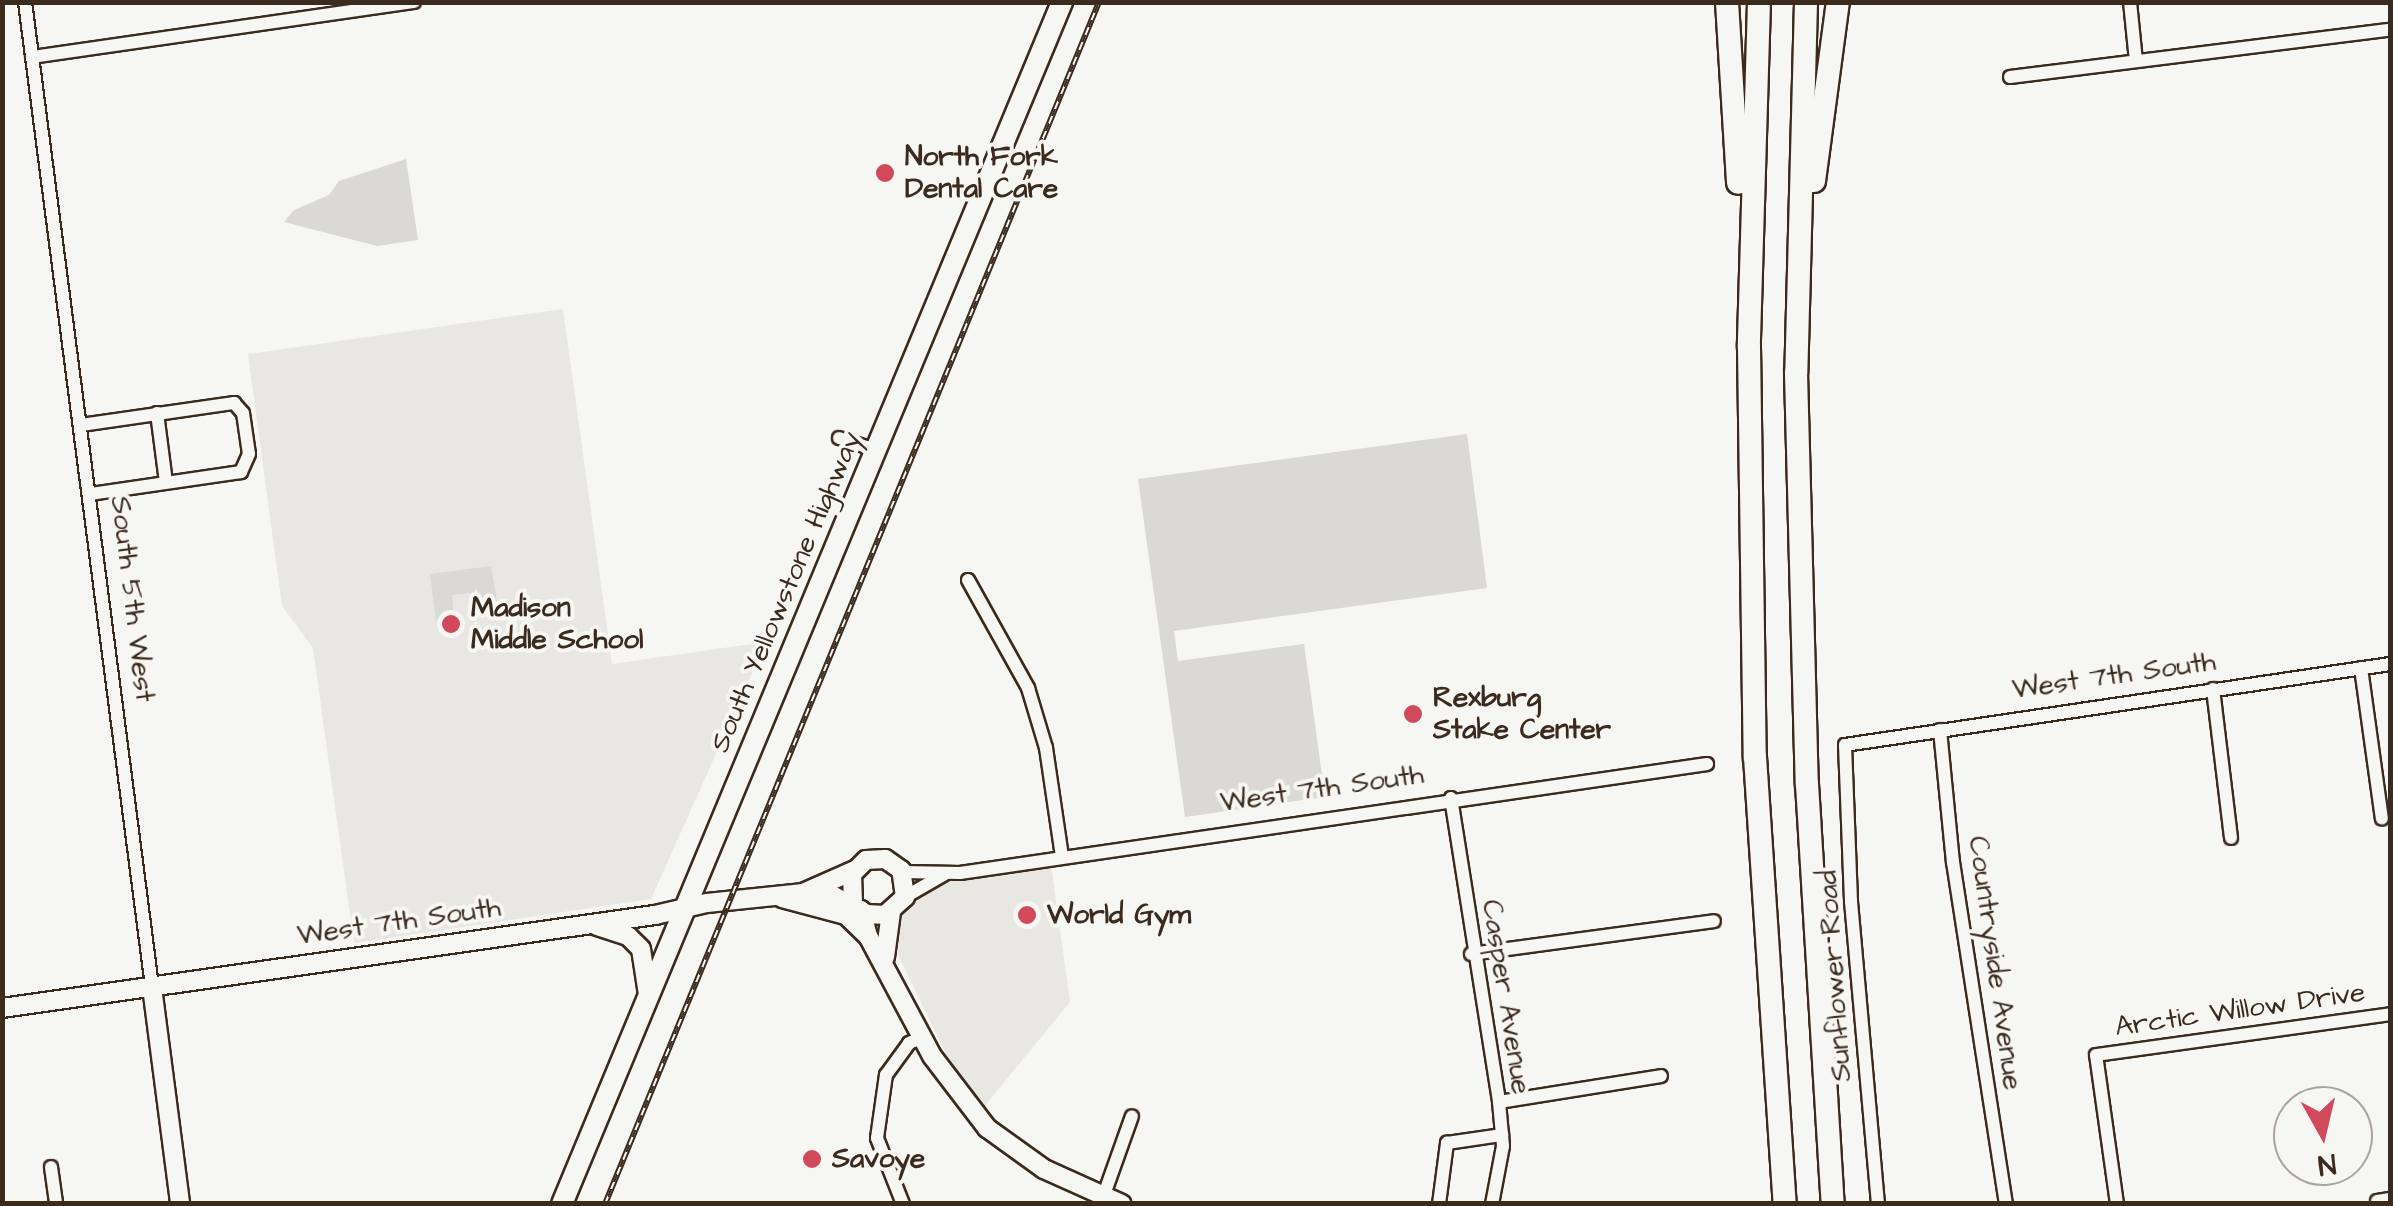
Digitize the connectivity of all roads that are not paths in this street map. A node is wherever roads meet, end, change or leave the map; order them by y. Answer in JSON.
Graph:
{"nodes":[{"id":1,"x":24,"y":2,"type":"edge"},
{"id":2,"x":414,"y":2,"type":"edge"},
{"id":3,"x":1062,"y":2,"type":"edge"},
{"id":4,"x":1727,"y":2,"type":"edge"},
{"id":5,"x":1759,"y":2,"type":"edge"},
{"id":6,"x":1806,"y":2,"type":"edge"},
{"id":7,"x":1838,"y":2,"type":"edge"},
{"id":8,"x":2130,"y":2,"type":"edge"},
{"id":9,"x":2390,"y":30,"type":"edge"},
{"id":10,"x":32,"y":58,"type":"junction"},
{"id":11,"x":2136,"y":61,"type":"junction"},
{"id":12,"x":2010,"y":77,"type":"dead end"},
{"id":13,"x":1796,"y":374,"type":"junction"},
{"id":14,"x":156,"y":414,"type":"junction"},
{"id":15,"x":81,"y":425,"type":"junction"},
{"id":16,"x":840,"y":438,"type":"dead end"},
{"id":17,"x":875,"y":450,"type":"junction"},
{"id":18,"x":166,"y":482,"type":"junction"},
{"id":19,"x":90,"y":494,"type":"junction"},
{"id":20,"x":1751,"y":548,"type":"junction"},
{"id":21,"x":968,"y":580,"type":"dead end"},
{"id":22,"x":2390,"y":664,"type":"edge"},
{"id":23,"x":2361,"y":668,"type":"junction"},
{"id":24,"x":2213,"y":689,"type":"junction"},
{"id":25,"x":1940,"y":730,"type":"junction"},
{"id":26,"x":1845,"y":745,"type":"joint"},
{"id":27,"x":1707,"y":764,"type":"dead end"},
{"id":28,"x":1451,"y":798,"type":"junction"},
{"id":29,"x":2382,"y":820,"type":"dead end"},
{"id":30,"x":2231,"y":838,"type":"dead end"},
{"id":31,"x":1062,"y":857,"type":"junction"},
{"id":32,"x":855,"y":870,"type":"junction"},
{"id":33,"x":902,"y":872,"type":"junction"},
{"id":34,"x":945,"y":874,"type":"junction"},
{"id":35,"x":803,"y":894,"type":"junction"},
{"id":36,"x":905,"y":897,"type":"junction"},
{"id":37,"x":782,"y":898,"type":"junction"},
{"id":38,"x":857,"y":906,"type":"junction"},
{"id":39,"x":682,"y":910,"type":"junction"},
{"id":40,"x":891,"y":912,"type":"junction"},
{"id":41,"x":1714,"y":921,"type":"dead end"},
{"id":42,"x":587,"y":923,"type":"junction"},
{"id":43,"x":868,"y":936,"type":"junction"},
{"id":44,"x":1471,"y":954,"type":"junction"},
{"id":45,"x":885,"y":957,"type":"junction"},
{"id":46,"x":152,"y":987,"type":"junction"},
{"id":47,"x":648,"y":995,"type":"junction"},
{"id":48,"x":2,"y":1008,"type":"edge"},
{"id":49,"x":2390,"y":1014,"type":"edge"},
{"id":50,"x":923,"y":1037,"type":"junction"},
{"id":51,"x":1661,"y":1076,"type":"dead end"},
{"id":52,"x":1499,"y":1102,"type":"junction"},
{"id":53,"x":1132,"y":1116,"type":"dead end"},
{"id":54,"x":1502,"y":1135,"type":"junction"},
{"id":55,"x":50,"y":1167,"type":"dead end"},
{"id":56,"x":1102,"y":1200,"type":"edge"},
{"id":57,"x":56,"y":1204,"type":"edge"},
{"id":58,"x":180,"y":1204,"type":"edge"},
{"id":59,"x":562,"y":1204,"type":"edge"},
{"id":60,"x":903,"y":1204,"type":"edge"},
{"id":61,"x":1122,"y":1204,"type":"edge"},
{"id":62,"x":1439,"y":1204,"type":"edge"},
{"id":63,"x":1492,"y":1204,"type":"edge"},
{"id":64,"x":1785,"y":1204,"type":"edge"},
{"id":65,"x":1833,"y":1204,"type":"edge"},
{"id":66,"x":1878,"y":1204,"type":"edge"},
{"id":67,"x":2006,"y":1204,"type":"edge"},
{"id":68,"x":2117,"y":1204,"type":"edge"}],
"edges":[{"from":1,"to":10,"type":"street","name":"South 5th West"},
{"from":2,"to":10,"type":"street"},
{"from":3,"to":17,"type":"main road","name":"South Yellowstone Highway"},
{"from":4,"to":20,"type":"highway"},
{"from":5,"to":20,"type":"highway"},
{"from":6,"to":13,"type":"highway"},
{"from":7,"to":13,"type":"highway"},
{"from":8,"to":11,"type":"street"},
{"from":9,"to":11,"type":"street"},
{"from":10,"to":15,"type":"street","name":"South 5th West"},
{"from":11,"to":12,"type":"street"},
{"from":13,"to":65,"type":"highway"},
{"from":14,"to":15,"type":"street"},
{"from":14,"to":18,"type":"street"},
{"from":14,"to":18,"type":"street"},
{"from":15,"to":19,"type":"street","name":"South 5th West"},
{"from":16,"to":17,"type":"street"},
{"from":17,"to":39,"type":"main road","name":"South Yellowstone Highway"},
{"from":18,"to":19,"type":"street"},
{"from":19,"to":46,"type":"street","name":"South 5th West"},
{"from":20,"to":64,"type":"highway"},
{"from":21,"to":31,"type":"street"},
{"from":22,"to":23,"type":"street","name":"West 7th South"},
{"from":23,"to":24,"type":"street","name":"West 7th South"},
{"from":23,"to":29,"type":"street"},
{"from":24,"to":25,"type":"street","name":"West 7th South"},
{"from":24,"to":30,"type":"street"},
{"from":25,"to":26,"type":"street","name":"West 7th South"},
{"from":25,"to":67,"type":"street","name":"Countryside Avenue"},
{"from":26,"to":66,"type":"street","name":"Sunflower Road"},
{"from":27,"to":28,"type":"street","name":"West 7th South"},
{"from":28,"to":31,"type":"street","name":"West 7th South"},
{"from":28,"to":44,"type":"street","name":"Casper Avenue"},
{"from":31,"to":34,"type":"street","name":"West 7th South"},
{"from":32,"to":33,"type":"street"},
{"from":32,"to":35,"type":"street","name":"West 7th South"},
{"from":32,"to":38,"type":"street"},
{"from":33,"to":34,"type":"street","name":"West 7th South"},
{"from":33,"to":36,"type":"street"},
{"from":34,"to":36,"type":"street","name":"West 7th South"},
{"from":35,"to":37,"type":"street","name":"West 7th South"},
{"from":35,"to":38,"type":"street","name":"West 7th South"},
{"from":36,"to":40,"type":"street"},
{"from":37,"to":39,"type":"street","name":"West 7th South"},
{"from":37,"to":43,"type":"street"},
{"from":38,"to":40,"type":"street"},
{"from":38,"to":43,"type":"street"},
{"from":39,"to":42,"type":"street","name":"West 7th South"},
{"from":39,"to":47,"type":"main road","name":"South Yellowstone Highway"},
{"from":40,"to":45,"type":"street"},
{"from":41,"to":44,"type":"street"},
{"from":42,"to":46,"type":"street","name":"West 7th South"},
{"from":42,"to":47,"type":"street"},
{"from":43,"to":45,"type":"street"},
{"from":44,"to":52,"type":"street","name":"Casper Avenue"},
{"from":45,"to":50,"type":"street"},
{"from":46,"to":48,"type":"street","name":"West 7th South"},
{"from":46,"to":58,"type":"street","name":"South 5th West"},
{"from":47,"to":59,"type":"main road","name":"South Yellowstone Highway"},
{"from":49,"to":68,"type":"street","name":"Arctic Willow Drive"},
{"from":50,"to":56,"type":"street"},
{"from":50,"to":60,"type":"street"},
{"from":51,"to":52,"type":"street"},
{"from":52,"to":54,"type":"street","name":"Casper Avenue"},
{"from":53,"to":56,"type":"street"},
{"from":54,"to":62,"type":"street"},
{"from":54,"to":63,"type":"street","name":"Casper Avenue"},
{"from":55,"to":57,"type":"street"},
{"from":56,"to":61,"type":"street"}]}
